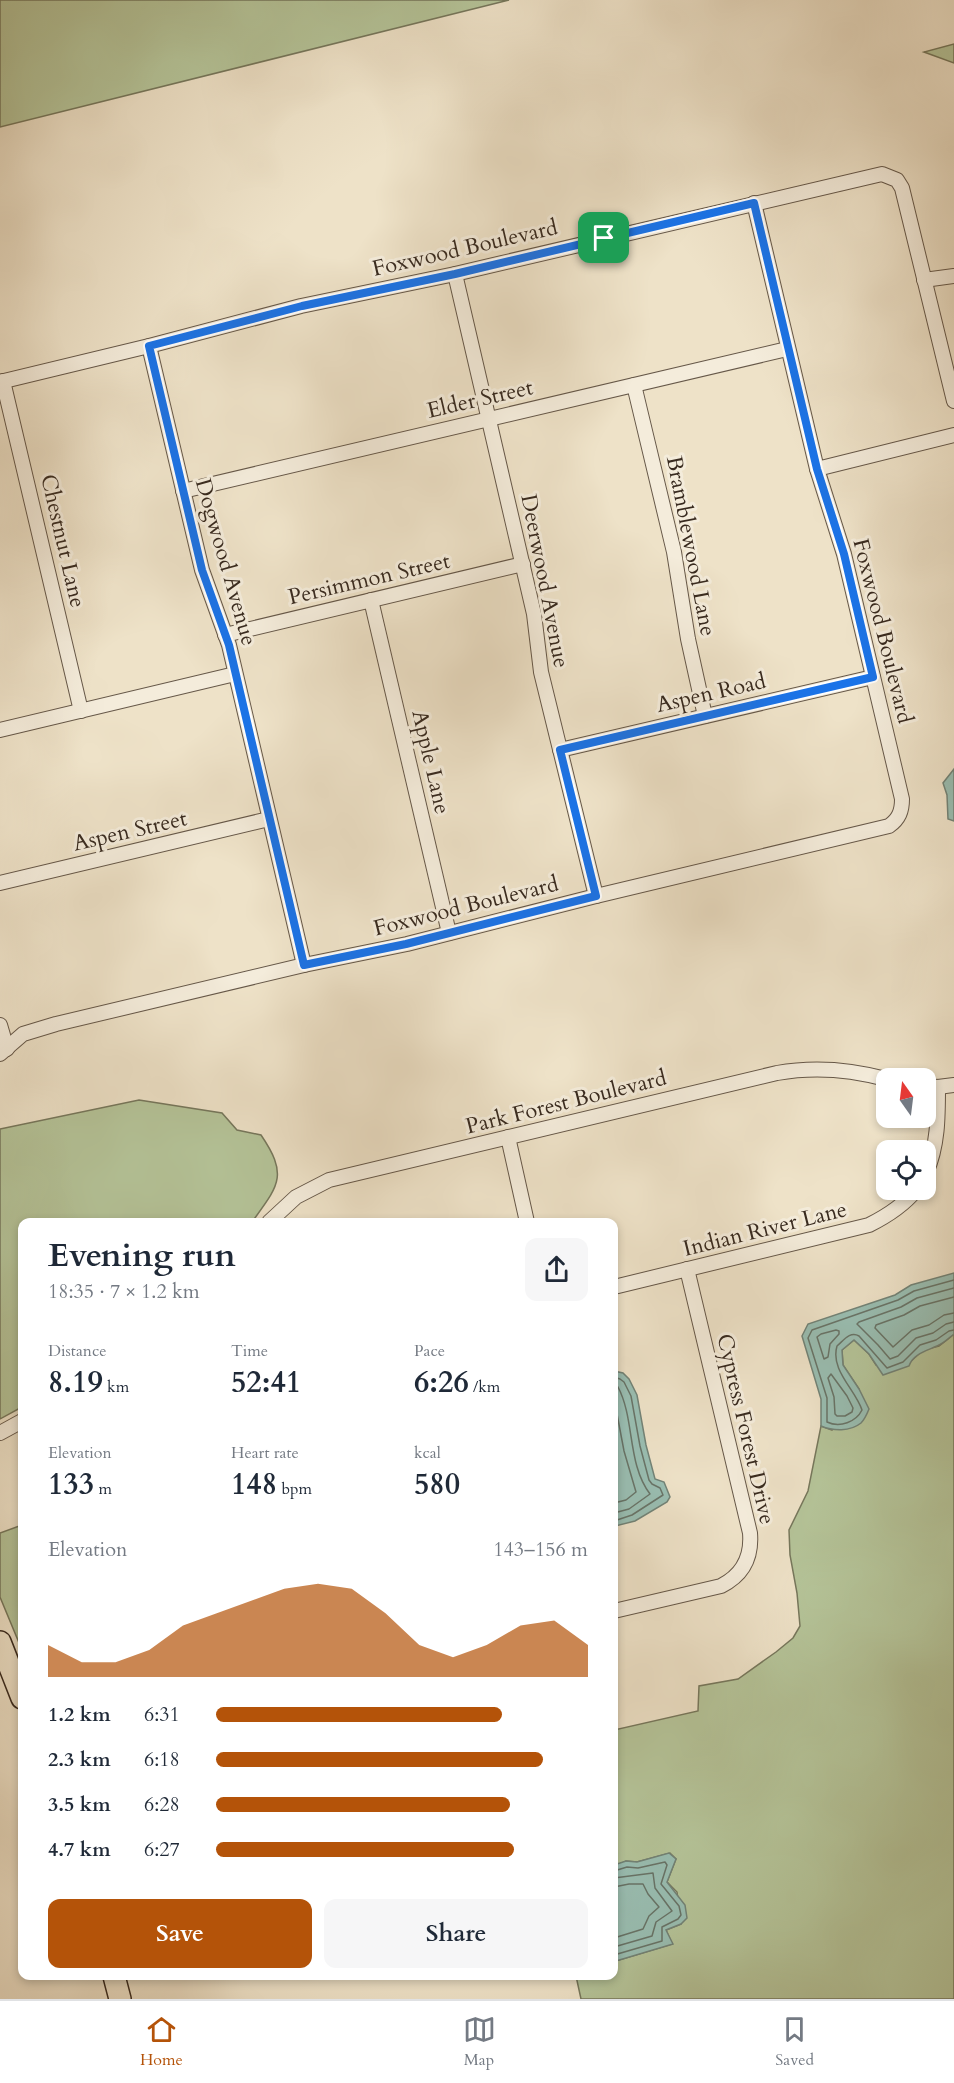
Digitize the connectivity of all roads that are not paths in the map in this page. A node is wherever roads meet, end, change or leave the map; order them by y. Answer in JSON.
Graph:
{"nodes":[{"id":1,"x":754,"y":203,"type":"junction"},
{"id":2,"x":455,"y":274,"type":"junction"},
{"id":3,"x":954,"y":276,"type":"edge"},
{"id":4,"x":924,"y":280,"type":"junction"},
{"id":5,"x":149,"y":346,"type":"junction"},
{"id":6,"x":787,"y":349,"type":"junction"},
{"id":7,"x":2,"y":381,"type":"edge"},
{"id":8,"x":634,"y":385,"type":"junction"},
{"id":9,"x":954,"y":401,"type":"edge"},
{"id":10,"x":489,"y":419,"type":"junction"},
{"id":11,"x":954,"y":435,"type":"edge"},
{"id":12,"x":817,"y":469,"type":"junction"},
{"id":13,"x":183,"y":491,"type":"junction"},
{"id":14,"x":523,"y":564,"type":"junction"},
{"id":15,"x":371,"y":600,"type":"junction"},
{"id":16,"x":225,"y":635,"type":"junction"},
{"id":17,"x":235,"y":674,"type":"junction"},
{"id":18,"x":873,"y":677,"type":"junction"},
{"id":19,"x":81,"y":711,"type":"junction"},
{"id":20,"x":705,"y":716,"type":"junction"},
{"id":21,"x":0,"y":730,"type":"edge"},
{"id":22,"x":560,"y":750,"type":"junction"},
{"id":23,"x":269,"y":819,"type":"junction"},
{"id":24,"x":0,"y":883,"type":"edge"},
{"id":25,"x":596,"y":896,"type":"junction"},
{"id":26,"x":449,"y":933,"type":"junction"},
{"id":27,"x":304,"y":965,"type":"junction"},
{"id":28,"x":0,"y":1025,"type":"edge"},
{"id":29,"x":3,"y":1051,"type":"edge"},
{"id":30,"x":876,"y":1077,"type":"edge"},
{"id":31,"x":954,"y":1085,"type":"edge"},
{"id":32,"x":936,"y":1086,"type":"edge"},
{"id":33,"x":508,"y":1137,"type":"junction"},
{"id":34,"x":907,"y":1200,"type":"edge"},
{"id":35,"x":273,"y":1218,"type":"edge"},
{"id":36,"x":526,"y":1218,"type":"edge"},
{"id":37,"x":687,"y":1269,"type":"junction"},
{"id":38,"x":618,"y":1286,"type":"edge"},
{"id":39,"x":18,"y":1423,"type":"edge"},
{"id":40,"x":0,"y":1433,"type":"edge"},
{"id":41,"x":618,"y":1610,"type":"edge"},
{"id":42,"x":0,"y":1642,"type":"edge"},
{"id":43,"x":18,"y":1688,"type":"edge"},
{"id":44,"x":115,"y":1980,"type":"edge"},
{"id":45,"x":120,"y":1999,"type":"edge"}],
"edges":[{"from":1,"to":2,"type":"street","name":"Foxwood Boulevard"},
{"from":1,"to":4,"type":"street"},
{"from":1,"to":6,"type":"street","name":"Foxwood Boulevard"},
{"from":2,"to":5,"type":"street","name":"Foxwood Boulevard"},
{"from":2,"to":10,"type":"street","name":"Deerwood Avenue"},
{"from":3,"to":4,"type":"street"},
{"from":4,"to":9,"type":"street"},
{"from":5,"to":7,"type":"street","name":"Foxwood Boulevard"},
{"from":5,"to":13,"type":"street","name":"Dogwood Avenue"},
{"from":6,"to":8,"type":"street","name":"Elder Street"},
{"from":6,"to":12,"type":"street","name":"Foxwood Boulevard"},
{"from":7,"to":19,"type":"street","name":"Chestnut Lane"},
{"from":8,"to":10,"type":"street","name":"Elder Street"},
{"from":8,"to":20,"type":"street","name":"Bramblewood Lane"},
{"from":10,"to":13,"type":"street","name":"Elder Street"},
{"from":10,"to":14,"type":"street","name":"Deerwood Avenue"},
{"from":11,"to":12,"type":"street"},
{"from":12,"to":18,"type":"street","name":"Foxwood Boulevard"},
{"from":13,"to":16,"type":"street","name":"Dogwood Avenue"},
{"from":14,"to":15,"type":"street","name":"Persimmon Street"},
{"from":14,"to":22,"type":"street","name":"Deerwood Avenue"},
{"from":15,"to":16,"type":"street","name":"Persimmon Street"},
{"from":15,"to":26,"type":"street","name":"Apple Lane"},
{"from":16,"to":17,"type":"street","name":"Dogwood Avenue"},
{"from":17,"to":19,"type":"street"},
{"from":17,"to":23,"type":"street","name":"Dogwood Avenue"},
{"from":18,"to":20,"type":"street","name":"Aspen Road"},
{"from":18,"to":25,"type":"street","name":"Foxwood Boulevard"},
{"from":19,"to":21,"type":"street"},
{"from":20,"to":22,"type":"street","name":"Aspen Road"},
{"from":22,"to":25,"type":"street","name":"Deerwood Avenue"},
{"from":23,"to":24,"type":"street","name":"Aspen Street"},
{"from":23,"to":27,"type":"street","name":"Dogwood Avenue"},
{"from":25,"to":26,"type":"street","name":"Foxwood Boulevard"},
{"from":26,"to":27,"type":"street","name":"Foxwood Boulevard"},
{"from":27,"to":29,"type":"street","name":"Foxwood Boulevard"},
{"from":28,"to":29,"type":"street","name":"Foxwood Boulevard"},
{"from":30,"to":33,"type":"street","name":"Park Forest Boulevard"},
{"from":31,"to":32,"type":"street"},
{"from":33,"to":35,"type":"street","name":"Park Forest Boulevard"},
{"from":33,"to":36,"type":"street"},
{"from":34,"to":37,"type":"street","name":"Indian River Lane"},
{"from":37,"to":38,"type":"street","name":"Indian River Lane"},
{"from":37,"to":41,"type":"street","name":"Cypress Forest Drive"},
{"from":39,"to":40,"type":"street"},
{"from":42,"to":43,"type":"main road"},
{"from":44,"to":45,"type":"main road"}]}
